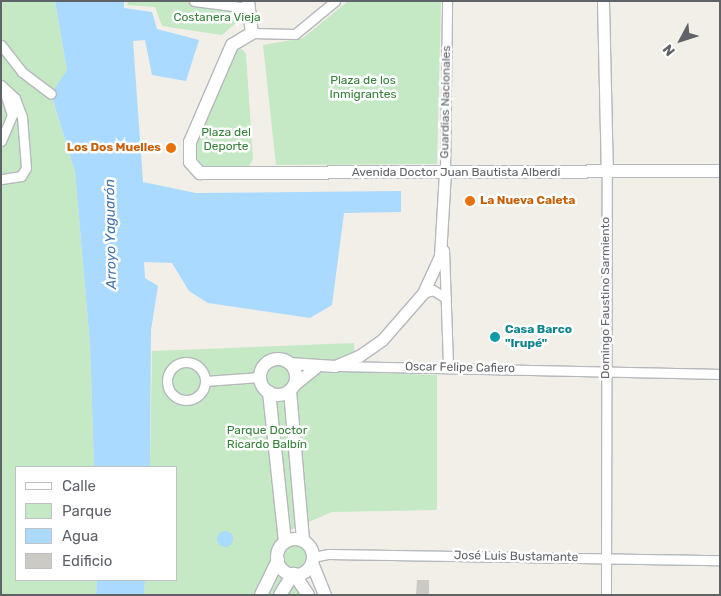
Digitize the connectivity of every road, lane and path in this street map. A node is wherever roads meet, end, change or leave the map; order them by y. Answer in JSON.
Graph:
{"nodes":[{"id":1,"x":335,"y":1,"type":"edge"},
{"id":2,"x":447,"y":1,"type":"edge"},
{"id":3,"x":602,"y":1,"type":"edge"},
{"id":4,"x":195,"y":2,"type":"edge"},
{"id":5,"x":248,"y":5,"type":"edge"},
{"id":6,"x":252,"y":34,"type":"junction"},
{"id":7,"x":1,"y":45,"type":"edge"},
{"id":8,"x":1,"y":85,"type":"edge"},
{"id":9,"x":51,"y":94,"type":"dead end"},
{"id":10,"x":1,"y":141,"type":"edge"},
{"id":11,"x":607,"y":172,"type":"junction"},
{"id":12,"x":720,"y":172,"type":"edge"},
{"id":13,"x":444,"y":173,"type":"junction"},
{"id":14,"x":1,"y":179,"type":"edge"},
{"id":15,"x":444,"y":232,"type":"junction"},
{"id":16,"x":424,"y":293,"type":"junction"},
{"id":17,"x":446,"y":298,"type":"junction"},
{"id":18,"x":290,"y":363,"type":"junction"},
{"id":19,"x":335,"y":366,"type":"junction"},
{"id":20,"x":448,"y":367,"type":"junction"},
{"id":21,"x":315,"y":368,"type":"junction"},
{"id":22,"x":606,"y":370,"type":"junction"},
{"id":23,"x":720,"y":374,"type":"edge"},
{"id":24,"x":260,"y":377,"type":"junction"},
{"id":25,"x":205,"y":381,"type":"junction"},
{"id":26,"x":292,"y":387,"type":"junction"},
{"id":27,"x":269,"y":392,"type":"junction"},
{"id":28,"x":302,"y":540,"type":"junction"},
{"id":29,"x":285,"y":542,"type":"junction"},
{"id":30,"x":605,"y":558,"type":"junction"},
{"id":31,"x":278,"y":560,"type":"junction"},
{"id":32,"x":312,"y":560,"type":"junction"},
{"id":33,"x":720,"y":560,"type":"edge"},
{"id":34,"x":293,"y":574,"type":"junction"},
{"id":35,"x":261,"y":595,"type":"edge"},
{"id":36,"x":280,"y":595,"type":"edge"},
{"id":37,"x":308,"y":595,"type":"edge"},
{"id":38,"x":325,"y":595,"type":"edge"},
{"id":39,"x":606,"y":595,"type":"edge"}],
"edges":[{"from":1,"to":6,"type":"street"},
{"from":2,"to":13,"type":"street","name":"Guardias Nacionales"},
{"from":3,"to":11,"type":"street","name":"Domingo Faustino Sarmiento"},
{"from":4,"to":5,"type":"street"},
{"from":5,"to":6,"type":"main road"},
{"from":6,"to":13,"type":"main road","name":"Avenida Doctor Juan Bautista Alberdi"},
{"from":7,"to":9,"type":"street"},
{"from":8,"to":10,"type":"street"},
{"from":8,"to":14,"type":"street"},
{"from":11,"to":12,"type":"main road","name":"Avenida Doctor Juan Bautista Alberdi"},
{"from":11,"to":13,"type":"main road","name":"Avenida Doctor Juan Bautista Alberdi"},
{"from":11,"to":22,"type":"street","name":"Domingo Faustino Sarmiento"},
{"from":13,"to":15,"type":"street","name":"Guardias Nacionales"},
{"from":15,"to":16,"type":"street","name":"Guardias Nacionales"},
{"from":15,"to":17,"type":"street","name":"Guardias Nacionales"},
{"from":16,"to":17,"type":"street"},
{"from":16,"to":19,"type":"street","name":"Guardias Nacionales"},
{"from":17,"to":20,"type":"street","name":"Guardias Nacionales"},
{"from":18,"to":21,"type":"street","name":"Oscar Felipe Cafiero"},
{"from":18,"to":24,"type":"main road"},
{"from":18,"to":26,"type":"main road"},
{"from":19,"to":20,"type":"street","name":"Oscar Felipe Cafiero"},
{"from":19,"to":21,"type":"street","name":"Oscar Felipe Cafiero"},
{"from":20,"to":22,"type":"street","name":"Oscar Felipe Cafiero"},
{"from":21,"to":26,"type":"street"},
{"from":22,"to":23,"type":"street","name":"Oscar Felipe Cafiero"},
{"from":22,"to":30,"type":"street","name":"Domingo Faustino Sarmiento"},
{"from":24,"to":25,"type":"street"},
{"from":24,"to":27,"type":"main road"},
{"from":25,"to":25,"type":"street"},
{"from":26,"to":27,"type":"main road"},
{"from":26,"to":28,"type":"main road"},
{"from":27,"to":29,"type":"main road"},
{"from":28,"to":29,"type":"main road"},
{"from":28,"to":32,"type":"main road"},
{"from":29,"to":31,"type":"main road"},
{"from":30,"to":32,"type":"street","name":"José Luis Bustamante"},
{"from":30,"to":33,"type":"street","name":"José Luis Bustamante"},
{"from":30,"to":39,"type":"street","name":"Domingo Faustino Sarmiento"},
{"from":31,"to":34,"type":"main road"},
{"from":31,"to":35,"type":"main road"},
{"from":32,"to":34,"type":"main road"},
{"from":32,"to":38,"type":"main road"},
{"from":34,"to":36,"type":"main road"},
{"from":34,"to":37,"type":"main road"}]}
